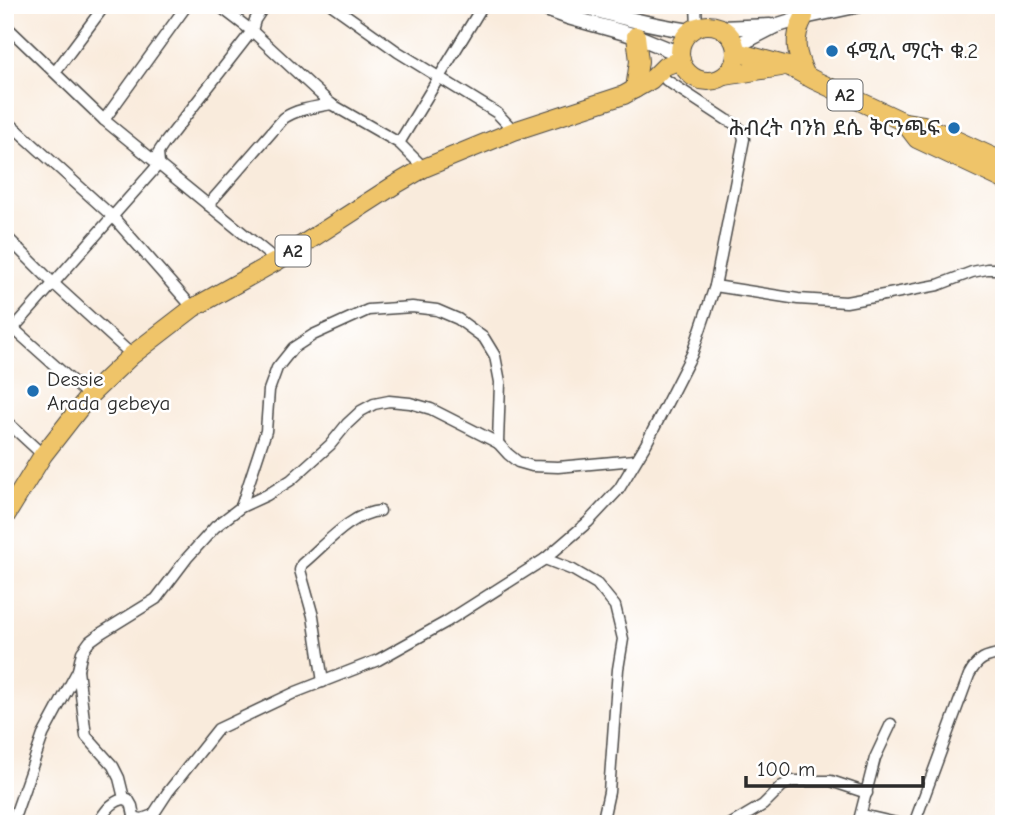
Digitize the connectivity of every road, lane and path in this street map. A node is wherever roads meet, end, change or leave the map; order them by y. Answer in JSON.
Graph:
{"nodes":[{"id":1,"x":105,"y":5,"type":"edge"},
{"id":2,"x":187,"y":5,"type":"edge"},
{"id":3,"x":218,"y":5,"type":"edge"},
{"id":4,"x":264,"y":5,"type":"edge"},
{"id":5,"x":332,"y":5,"type":"edge"},
{"id":6,"x":483,"y":5,"type":"edge"},
{"id":7,"x":535,"y":5,"type":"edge"},
{"id":8,"x":582,"y":5,"type":"edge"},
{"id":9,"x":696,"y":5,"type":"edge"},
{"id":10,"x":860,"y":5,"type":"edge"},
{"id":11,"x":804,"y":17,"type":"junction"},
{"id":12,"x":5,"y":25,"type":"edge"},
{"id":13,"x":775,"y":26,"type":"junction"},
{"id":14,"x":721,"y":28,"type":"junction"},
{"id":15,"x":694,"y":29,"type":"junction"},
{"id":16,"x":252,"y":30,"type":"junction"},
{"id":17,"x":636,"y":36,"type":"junction"},
{"id":18,"x":736,"y":49,"type":"junction"},
{"id":19,"x":683,"y":62,"type":"junction"},
{"id":20,"x":788,"y":66,"type":"junction"},
{"id":21,"x":55,"y":72,"type":"junction"},
{"id":22,"x":725,"y":76,"type":"junction"},
{"id":23,"x":806,"y":76,"type":"junction"},
{"id":24,"x":438,"y":77,"type":"junction"},
{"id":25,"x":651,"y":83,"type":"junction"},
{"id":26,"x":331,"y":104,"type":"junction"},
{"id":27,"x":5,"y":119,"type":"edge"},
{"id":28,"x":104,"y":120,"type":"junction"},
{"id":29,"x":514,"y":131,"type":"junction"},
{"id":30,"x":398,"y":143,"type":"junction"},
{"id":31,"x":159,"y":164,"type":"junction"},
{"id":32,"x":1002,"y":167,"type":"edge"},
{"id":33,"x":424,"y":168,"type":"junction"},
{"id":34,"x":208,"y":205,"type":"junction"},
{"id":35,"x":113,"y":217,"type":"junction"},
{"id":36,"x":5,"y":235,"type":"edge"},
{"id":37,"x":277,"y":261,"type":"junction"},
{"id":38,"x":1004,"y":269,"type":"edge"},
{"id":39,"x":53,"y":283,"type":"junction"},
{"id":40,"x":715,"y":286,"type":"junction"},
{"id":41,"x":193,"y":308,"type":"junction"},
{"id":42,"x":8,"y":329,"type":"edge"},
{"id":43,"x":132,"y":355,"type":"junction"},
{"id":44,"x":89,"y":396,"type":"junction"},
{"id":45,"x":5,"y":420,"type":"edge"},
{"id":46,"x":498,"y":443,"type":"junction"},
{"id":47,"x":43,"y":455,"type":"junction"},
{"id":48,"x":635,"y":460,"type":"junction"},
{"id":49,"x":241,"y":507,"type":"junction"},
{"id":50,"x":7,"y":511,"type":"edge"},
{"id":51,"x":380,"y":511,"type":"dead end"},
{"id":52,"x":545,"y":559,"type":"junction"},
{"id":53,"x":1004,"y":653,"type":"edge"},
{"id":54,"x":78,"y":670,"type":"junction"},
{"id":55,"x":323,"y":682,"type":"junction"},
{"id":56,"x":891,"y":724,"type":"dead end"},
{"id":57,"x":867,"y":793,"type":"junction"},
{"id":58,"x":124,"y":798,"type":"junction"},
{"id":59,"x":860,"y":819,"type":"edge"},
{"id":60,"x":12,"y":824,"type":"edge"},
{"id":61,"x":97,"y":824,"type":"edge"},
{"id":62,"x":601,"y":824,"type":"edge"},
{"id":63,"x":731,"y":824,"type":"edge"},
{"id":64,"x":901,"y":824,"type":"edge"},
{"id":65,"x":914,"y":824,"type":"edge"}],
"edges":[{"from":1,"to":21,"type":"street"},
{"from":2,"to":28,"type":"street"},
{"from":3,"to":16,"type":"street"},
{"from":4,"to":16,"type":"street"},
{"from":5,"to":24,"type":"street"},
{"from":6,"to":24,"type":"street"},
{"from":7,"to":17,"type":"street"},
{"from":8,"to":15,"type":"street"},
{"from":9,"to":15,"type":"street"},
{"from":10,"to":11,"type":"street"},
{"from":11,"to":13,"type":"street"},
{"from":11,"to":23,"type":"highway"},
{"from":12,"to":21,"type":"street"},
{"from":13,"to":14,"type":"street"},
{"from":13,"to":18,"type":"street"},
{"from":14,"to":15,"type":"highway"},
{"from":14,"to":18,"type":"highway"},
{"from":15,"to":19,"type":"highway"},
{"from":16,"to":26,"type":"street"},
{"from":16,"to":31,"type":"street"},
{"from":17,"to":19,"type":"street"},
{"from":17,"to":25,"type":"highway"},
{"from":18,"to":20,"type":"highway","number":"A2"},
{"from":18,"to":22,"type":"highway"},
{"from":19,"to":22,"type":"highway"},
{"from":19,"to":25,"type":"highway","number":"A2"},
{"from":20,"to":22,"type":"highway"},
{"from":20,"to":23,"type":"highway","number":"A2"},
{"from":21,"to":28,"type":"street"},
{"from":23,"to":32,"type":"highway","number":"A2"},
{"from":24,"to":29,"type":"street"},
{"from":24,"to":30,"type":"street"},
{"from":25,"to":29,"type":"highway","number":"A2"},
{"from":25,"to":40,"type":"street"},
{"from":26,"to":30,"type":"street"},
{"from":26,"to":34,"type":"street"},
{"from":27,"to":35,"type":"street"},
{"from":28,"to":31,"type":"street"},
{"from":29,"to":33,"type":"highway","number":"A2"},
{"from":30,"to":33,"type":"street"},
{"from":31,"to":34,"type":"street"},
{"from":31,"to":35,"type":"street"},
{"from":33,"to":37,"type":"highway","number":"A2"},
{"from":34,"to":37,"type":"street"},
{"from":35,"to":39,"type":"street"},
{"from":35,"to":41,"type":"street"},
{"from":36,"to":39,"type":"street"},
{"from":37,"to":41,"type":"highway","number":"A2"},
{"from":38,"to":40,"type":"street"},
{"from":39,"to":42,"type":"street"},
{"from":39,"to":43,"type":"street"},
{"from":40,"to":48,"type":"street"},
{"from":41,"to":43,"type":"highway","number":"A2"},
{"from":42,"to":44,"type":"street"},
{"from":43,"to":44,"type":"highway","number":"A2"},
{"from":44,"to":47,"type":"highway","number":"A2"},
{"from":45,"to":47,"type":"street"},
{"from":46,"to":48,"type":"street"},
{"from":46,"to":49,"type":"street"},
{"from":46,"to":49,"type":"street"},
{"from":47,"to":50,"type":"highway","number":"A2"},
{"from":48,"to":52,"type":"street"},
{"from":49,"to":54,"type":"street"},
{"from":51,"to":55,"type":"street"},
{"from":52,"to":55,"type":"street"},
{"from":52,"to":62,"type":"street"},
{"from":53,"to":65,"type":"street"},
{"from":54,"to":58,"type":"street"},
{"from":54,"to":60,"type":"street"},
{"from":55,"to":58,"type":"street"},
{"from":56,"to":57,"type":"street"},
{"from":57,"to":59,"type":"street"},
{"from":57,"to":63,"type":"street"},
{"from":58,"to":61,"type":"street"},
{"from":59,"to":64,"type":"street"}]}
